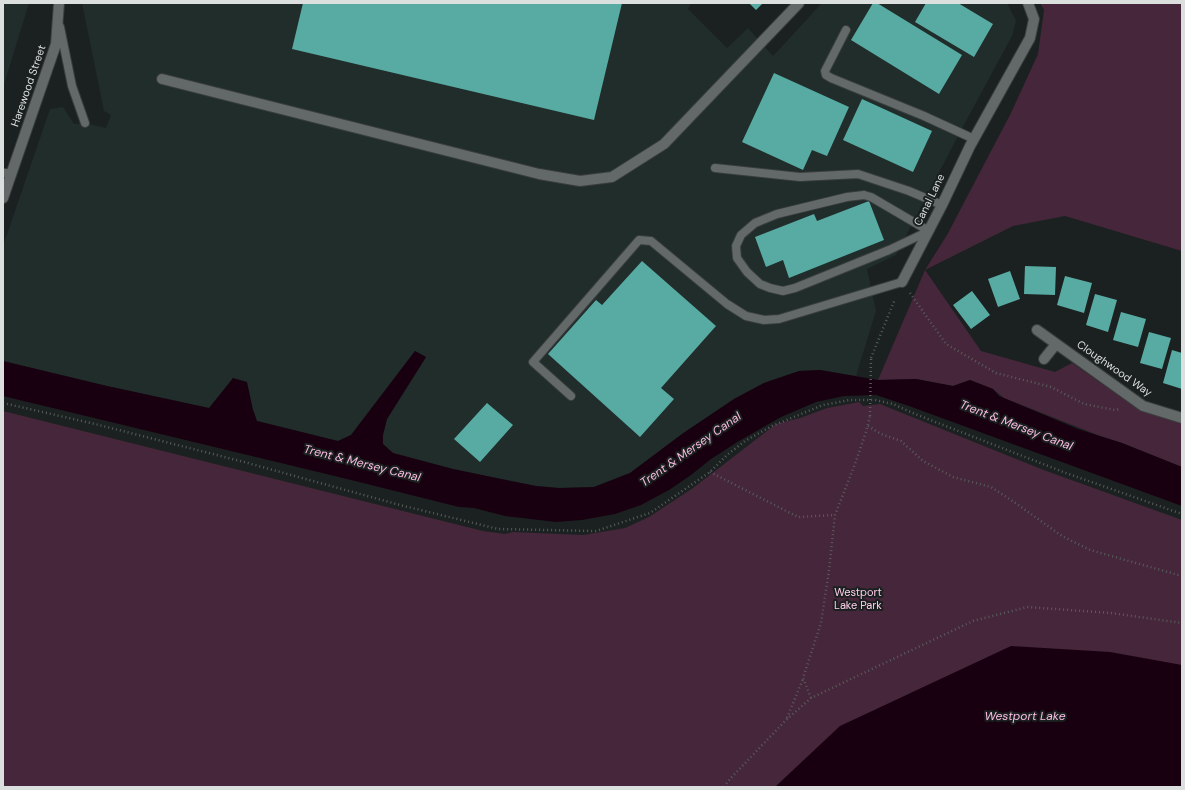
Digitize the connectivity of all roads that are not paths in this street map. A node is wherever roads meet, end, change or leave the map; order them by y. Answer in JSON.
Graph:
{"nodes":[{"id":1,"x":59,"y":3,"type":"edge"},
{"id":2,"x":799,"y":3,"type":"edge"},
{"id":3,"x":1028,"y":3,"type":"edge"},
{"id":4,"x":58,"y":20,"type":"junction"},
{"id":5,"x":846,"y":30,"type":"dead end"},
{"id":6,"x":162,"y":79,"type":"dead end"},
{"id":7,"x":85,"y":124,"type":"dead end"},
{"id":8,"x":974,"y":139,"type":"junction"},
{"id":9,"x":715,"y":168,"type":"dead end"},
{"id":10,"x":7,"y":173,"type":"edge"},
{"id":11,"x":3,"y":198,"type":"edge"},
{"id":12,"x":942,"y":205,"type":"junction"},
{"id":13,"x":929,"y":231,"type":"junction"},
{"id":14,"x":902,"y":282,"type":"joint"},
{"id":15,"x":1037,"y":330,"type":"dead end"},
{"id":16,"x":1056,"y":344,"type":"junction"},
{"id":17,"x":1044,"y":359,"type":"dead end"},
{"id":18,"x":571,"y":396,"type":"dead end"},
{"id":19,"x":1182,"y":418,"type":"edge"}],
"edges":[{"from":1,"to":4,"type":"street","name":"Harewood Street"},
{"from":2,"to":6,"type":"street"},
{"from":3,"to":8,"type":"street","name":"Canal Lane"},
{"from":4,"to":7,"type":"lane"},
{"from":4,"to":10,"type":"street","name":"Harewood Street"},
{"from":5,"to":8,"type":"lane"},
{"from":8,"to":12,"type":"street","name":"Canal Lane"},
{"from":9,"to":12,"type":"lane"},
{"from":10,"to":11,"type":"street","name":"Harewood Street"},
{"from":12,"to":13,"type":"street","name":"Canal Lane"},
{"from":13,"to":13,"type":"lane"},
{"from":13,"to":14,"type":"street","name":"Canal Lane"},
{"from":14,"to":18,"type":"lane"},
{"from":15,"to":16,"type":"street","name":"Cloughwood Way"},
{"from":16,"to":17,"type":"street"},
{"from":16,"to":19,"type":"street","name":"Cloughwood Way"}]}
